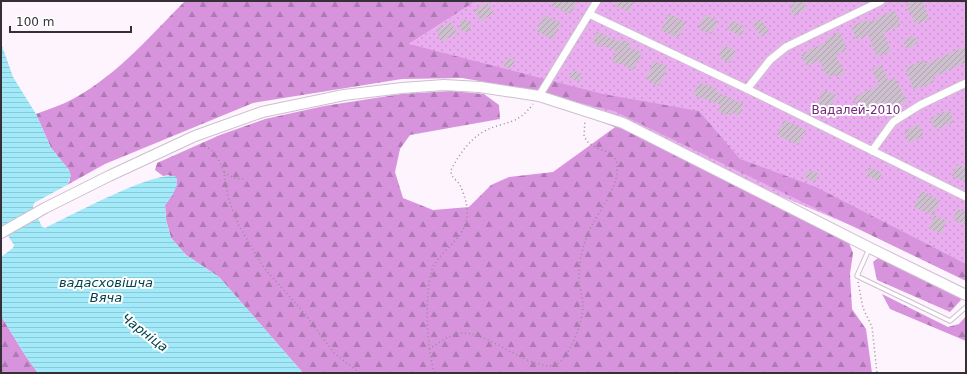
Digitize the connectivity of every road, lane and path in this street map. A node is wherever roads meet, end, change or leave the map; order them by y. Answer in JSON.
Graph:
{"nodes":[{"id":1,"x":597,"y":1,"type":"edge"},
{"id":2,"x":881,"y":1,"type":"edge"},
{"id":3,"x":589,"y":14,"type":"junction"},
{"id":4,"x":966,"y":83,"type":"edge"},
{"id":5,"x":747,"y":89,"type":"junction"},
{"id":6,"x":539,"y":96,"type":"junction"},
{"id":7,"x":587,"y":111,"type":"junction"},
{"id":8,"x":195,"y":136,"type":"junction"},
{"id":9,"x":872,"y":151,"type":"junction"},
{"id":10,"x":224,"y":172,"type":"junction"},
{"id":11,"x":244,"y":179,"type":"dead end"},
{"id":12,"x":966,"y":197,"type":"edge"},
{"id":13,"x":1,"y":233,"type":"edge"},
{"id":14,"x":870,"y":248,"type":"junction"},
{"id":15,"x":857,"y":276,"type":"junction"},
{"id":16,"x":966,"y":295,"type":"edge"},
{"id":17,"x":966,"y":307,"type":"edge"},
{"id":18,"x":429,"y":349,"type":"junction"},
{"id":19,"x":1,"y":366,"type":"edge"},
{"id":20,"x":4,"y":373,"type":"edge"},
{"id":21,"x":360,"y":373,"type":"edge"},
{"id":22,"x":434,"y":373,"type":"edge"},
{"id":23,"x":877,"y":373,"type":"edge"}],
"edges":[{"from":1,"to":3,"type":"street"},
{"from":2,"to":5,"type":"street"},
{"from":3,"to":5,"type":"street"},
{"from":3,"to":6,"type":"street"},
{"from":4,"to":9,"type":"street"},
{"from":5,"to":9,"type":"street"},
{"from":6,"to":7,"type":"street"},
{"from":6,"to":8,"type":"street"},
{"from":6,"to":18,"type":"path"},
{"from":7,"to":14,"type":"street"},
{"from":7,"to":18,"type":"path"},
{"from":8,"to":10,"type":"path"},
{"from":8,"to":13,"type":"street"},
{"from":9,"to":12,"type":"street"},
{"from":10,"to":11,"type":"path"},
{"from":10,"to":21,"type":"path"},
{"from":14,"to":15,"type":"lane"},
{"from":14,"to":16,"type":"street"},
{"from":15,"to":17,"type":"lane"},
{"from":15,"to":23,"type":"path"},
{"from":18,"to":22,"type":"path"},
{"from":19,"to":20,"type":"path"}]}
